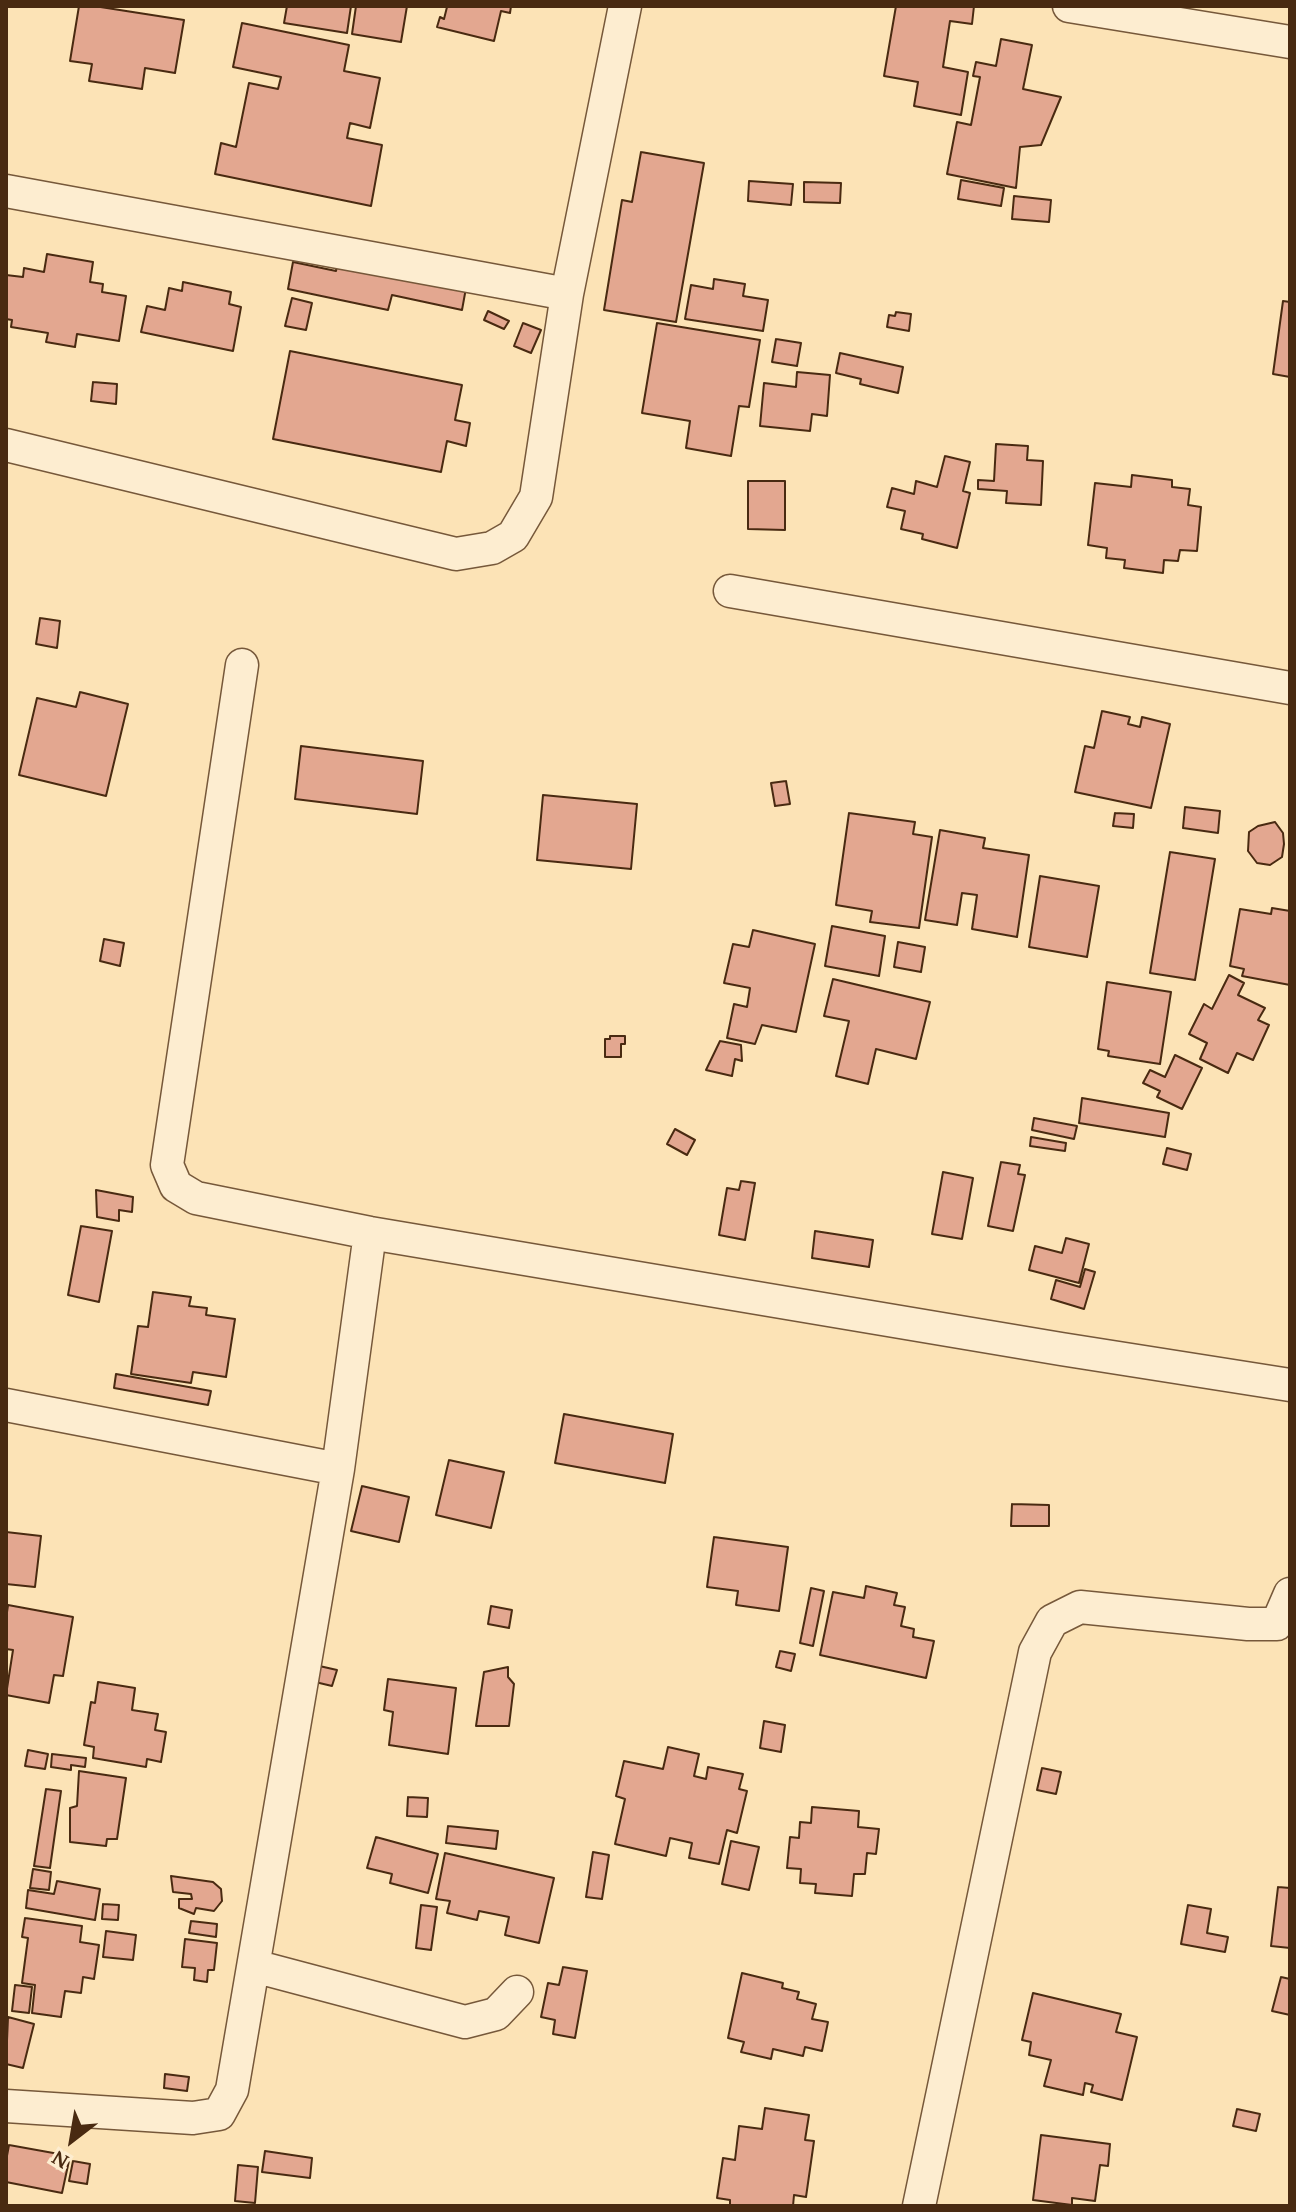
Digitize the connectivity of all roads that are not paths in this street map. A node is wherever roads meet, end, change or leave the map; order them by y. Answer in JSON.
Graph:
{"nodes":[{"id":1,"x":625,"y":6,"type":"edge"},
{"id":2,"x":1069,"y":6,"type":"edge"},
{"id":3,"x":1290,"y":42,"type":"edge"},
{"id":4,"x":6,"y":191,"type":"edge"},
{"id":5,"x":567,"y":294,"type":"junction"},
{"id":6,"x":6,"y":445,"type":"edge"},
{"id":7,"x":730,"y":591,"type":"dead end"},
{"id":8,"x":242,"y":665,"type":"dead end"},
{"id":9,"x":1290,"y":688,"type":"edge"},
{"id":10,"x":370,"y":1233,"type":"junction"},
{"id":11,"x":1290,"y":1385,"type":"edge"},
{"id":12,"x":6,"y":1405,"type":"edge"},
{"id":13,"x":338,"y":1469,"type":"junction"},
{"id":14,"x":1290,"y":1594,"type":"edge"},
{"id":15,"x":1283,"y":1625,"type":"edge"},
{"id":16,"x":254,"y":1966,"type":"junction"},
{"id":17,"x":517,"y":1992,"type":"dead end"},
{"id":18,"x":6,"y":2106,"type":"edge"},
{"id":19,"x":919,"y":2206,"type":"edge"}],
"edges":[{"from":1,"to":5,"type":"street"},
{"from":2,"to":3,"type":"street"},
{"from":4,"to":5,"type":"street"},
{"from":5,"to":6,"type":"street"},
{"from":7,"to":9,"type":"street"},
{"from":8,"to":10,"type":"street"},
{"from":10,"to":11,"type":"street"},
{"from":10,"to":13,"type":"street"},
{"from":12,"to":13,"type":"street"},
{"from":13,"to":16,"type":"street"},
{"from":14,"to":15,"type":"street"},
{"from":15,"to":19,"type":"street"},
{"from":16,"to":17,"type":"street"},
{"from":16,"to":18,"type":"street"}]}
